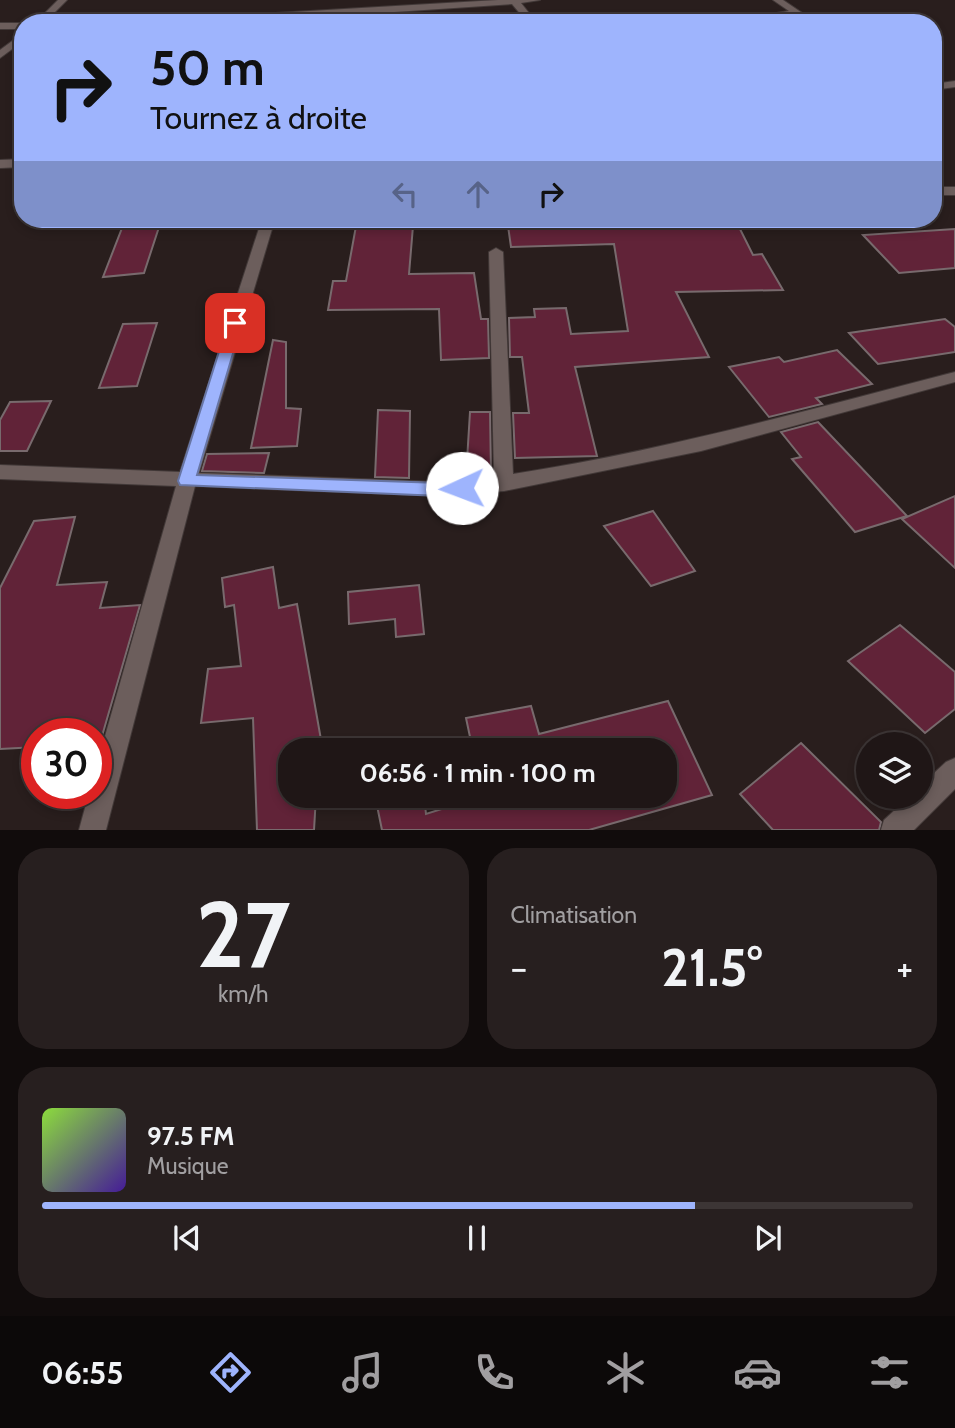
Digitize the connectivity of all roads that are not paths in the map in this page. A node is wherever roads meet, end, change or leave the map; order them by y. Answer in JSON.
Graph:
{"nodes":[{"id":1,"x":63,"y":0,"type":"edge"},
{"id":2,"x":536,"y":0,"type":"edge"},
{"id":3,"x":777,"y":0,"type":"edge"},
{"id":4,"x":514,"y":1,"type":"edge"},
{"id":5,"x":797,"y":13,"type":"joint"},
{"id":6,"x":48,"y":14,"type":"edge"},
{"id":7,"x":365,"y":14,"type":"edge"},
{"id":8,"x":789,"y":14,"type":"edge"},
{"id":9,"x":14,"y":43,"type":"edge"},
{"id":10,"x":0,"y":55,"type":"edge"},
{"id":11,"x":265,"y":228,"type":"edge"},
{"id":12,"x":496,"y":252,"type":"dead end"},
{"id":13,"x":955,"y":377,"type":"edge"},
{"id":14,"x":0,"y":472,"type":"edge"},
{"id":15,"x":187,"y":481,"type":"junction"},
{"id":16,"x":504,"y":484,"type":"junction"},
{"id":17,"x":955,"y":771,"type":"edge"},
{"id":18,"x":902,"y":827,"type":"edge"},
{"id":19,"x":92,"y":830,"type":"edge"}],
"edges":[{"from":1,"to":6,"type":"street"},
{"from":2,"to":4,"type":"street"},
{"from":3,"to":5,"type":"street"},
{"from":4,"to":7,"type":"street"},
{"from":5,"to":8,"type":"street"},
{"from":9,"to":10,"type":"street"},
{"from":11,"to":15,"type":"street"},
{"from":12,"to":16,"type":"street"},
{"from":13,"to":16,"type":"street"},
{"from":14,"to":15,"type":"street"},
{"from":15,"to":16,"type":"street"},
{"from":15,"to":19,"type":"street"},
{"from":17,"to":18,"type":"street"}]}
